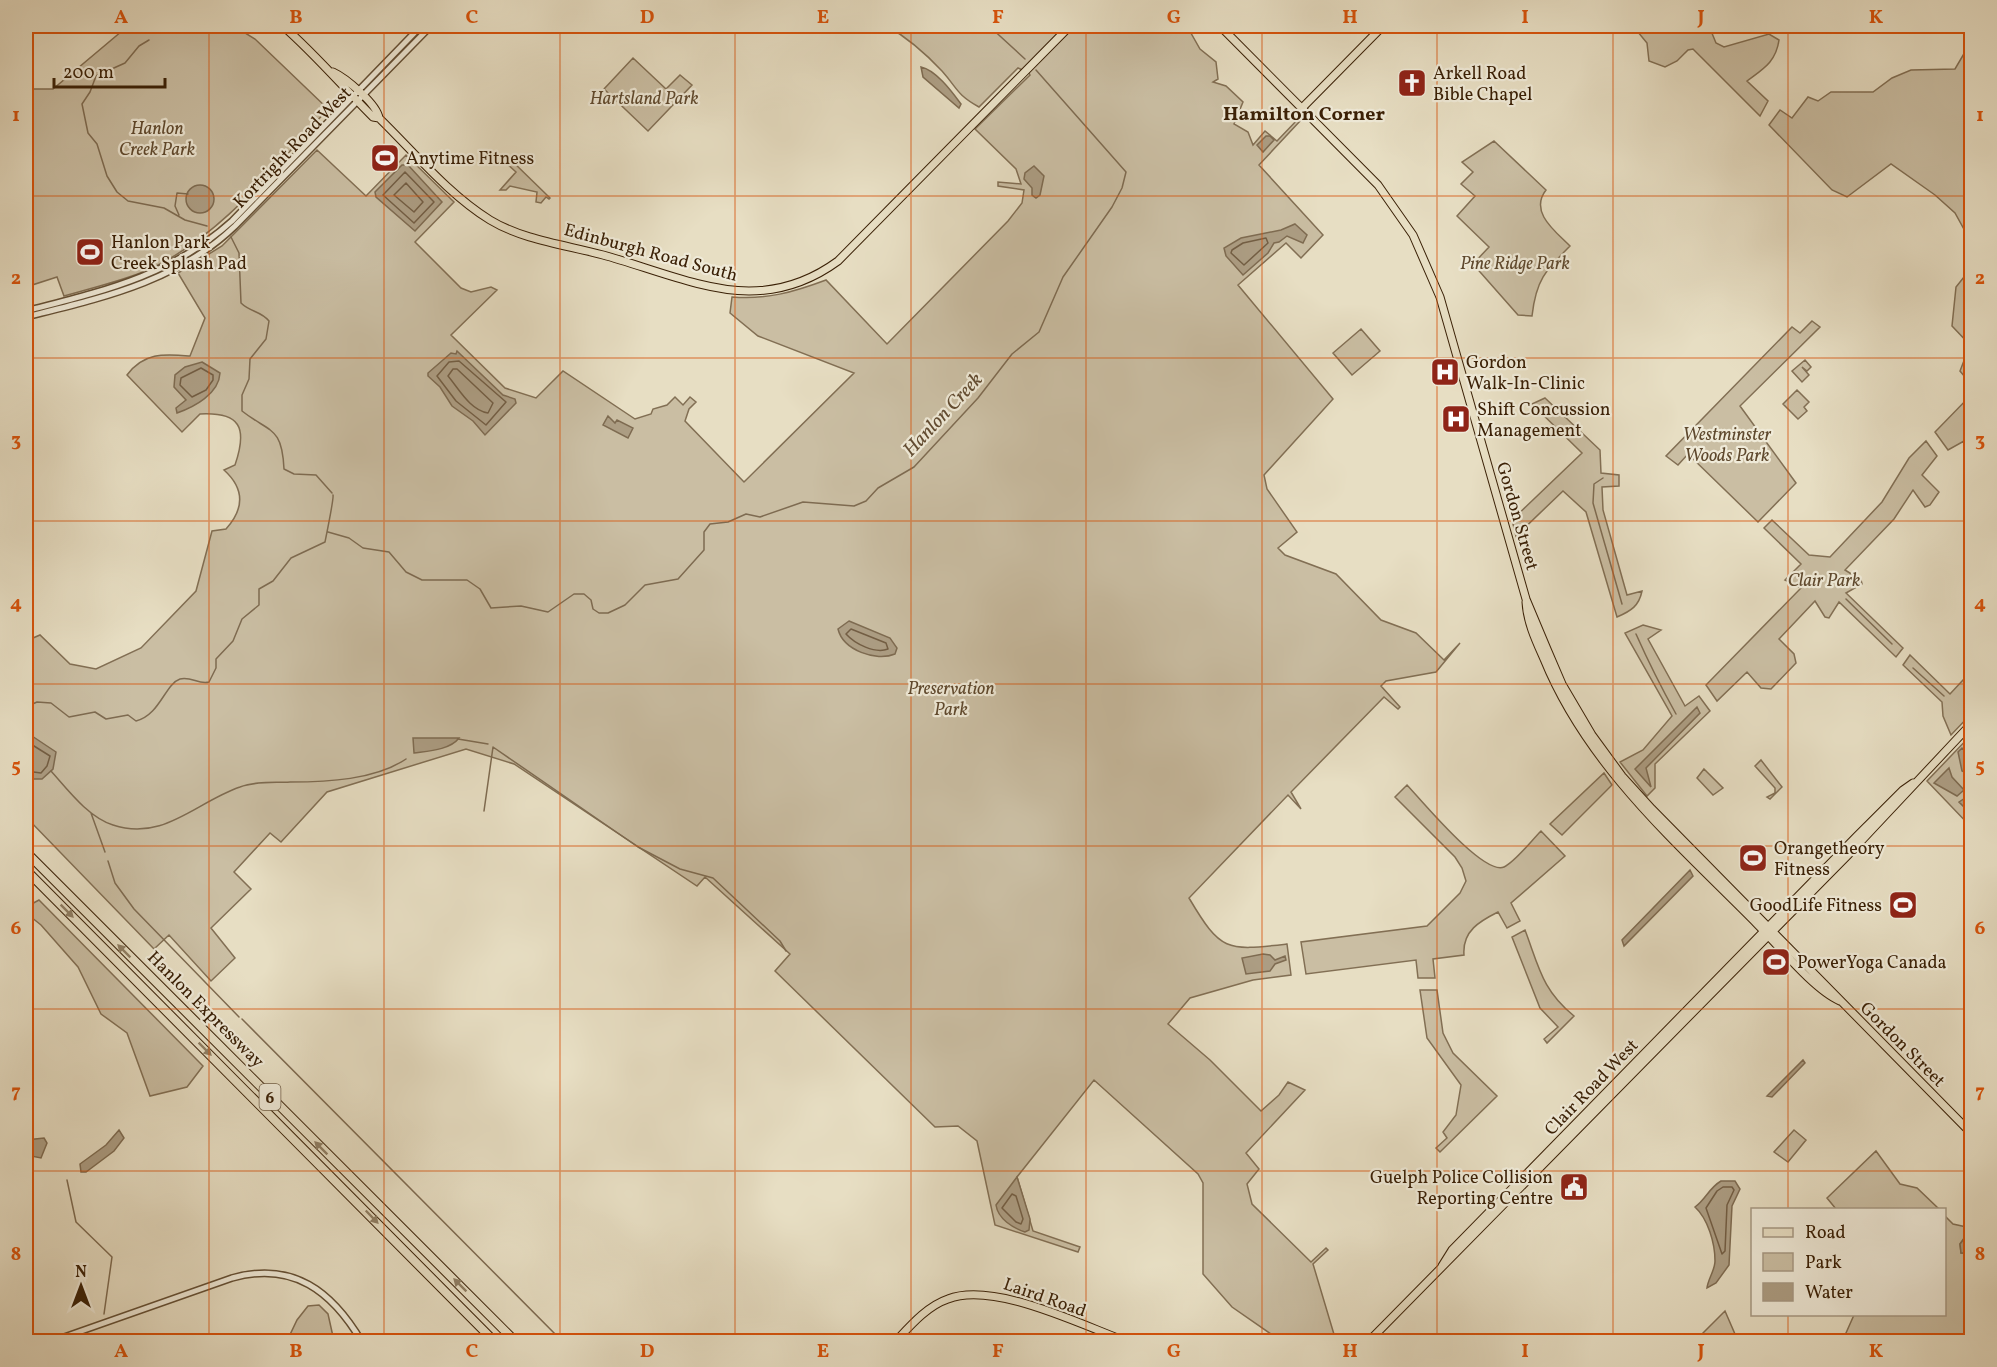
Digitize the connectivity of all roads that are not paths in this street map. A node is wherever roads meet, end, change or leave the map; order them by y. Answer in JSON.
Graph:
{"nodes":[{"id":1,"x":283,"y":26,"type":"edge"},
{"id":2,"x":422,"y":26,"type":"edge"},
{"id":3,"x":430,"y":26,"type":"edge"},
{"id":4,"x":1070,"y":26,"type":"edge"},
{"id":5,"x":1220,"y":26,"type":"edge"},
{"id":6,"x":1383,"y":26,"type":"edge"},
{"id":7,"x":357,"y":96,"type":"junction"},
{"id":8,"x":1303,"y":107,"type":"junction"},
{"id":9,"x":26,"y":311,"type":"edge"},
{"id":10,"x":26,"y":317,"type":"edge"},
{"id":11,"x":1971,"y":723,"type":"edge"},
{"id":12,"x":26,"y":852,"type":"edge"},
{"id":13,"x":26,"y":870,"type":"edge"},
{"id":14,"x":1769,"y":931,"type":"junction"},
{"id":15,"x":1971,"y":1134,"type":"edge"},
{"id":16,"x":482,"y":1307,"type":"junction"},
{"id":17,"x":50,"y":1341,"type":"edge"},
{"id":18,"x":362,"y":1341,"type":"edge"},
{"id":19,"x":495,"y":1341,"type":"edge"},
{"id":20,"x":516,"y":1341,"type":"edge"},
{"id":21,"x":523,"y":1341,"type":"edge"},
{"id":22,"x":894,"y":1341,"type":"edge"},
{"id":23,"x":1128,"y":1341,"type":"edge"},
{"id":24,"x":1368,"y":1341,"type":"edge"}],
"edges":[{"from":1,"to":7,"type":"main road","name":"Edinburgh Road South"},
{"from":2,"to":7,"type":"street","name":"Kortright Road West"},
{"from":3,"to":7,"type":"street","name":"Kortright Road West"},
{"from":4,"to":7,"type":"main road","name":"Edinburgh Road South"},
{"from":5,"to":8,"type":"main road","name":"Gordon Street"},
{"from":6,"to":8,"type":"main road"},
{"from":7,"to":9,"type":"street","name":"Kortright Road West"},
{"from":7,"to":10,"type":"street","name":"Kortright Road West"},
{"from":8,"to":14,"type":"main road","name":"Gordon Street"},
{"from":11,"to":14,"type":"main road","name":"Clair Road West"},
{"from":16,"to":12,"type":"highway","name":"Hanlon Expressway","number":"6","one_way":true},
{"from":13,"to":19,"type":"highway","name":"Hanlon Expressway","number":"6","one_way":true},
{"from":14,"to":15,"type":"main road","name":"Gordon Street"},
{"from":14,"to":24,"type":"main road","name":"Clair Road West"},
{"from":16,"to":20,"type":"highway","name":"Hanlon Expressway","number":"6"},
{"from":16,"to":21,"type":"highway"},
{"from":17,"to":18,"type":"street"},
{"from":22,"to":23,"type":"main road","name":"Laird Road"}]}
